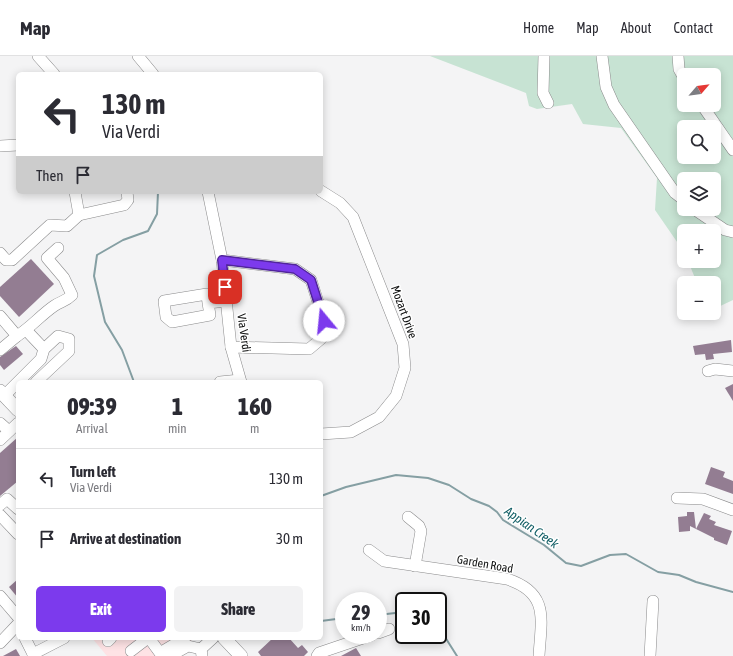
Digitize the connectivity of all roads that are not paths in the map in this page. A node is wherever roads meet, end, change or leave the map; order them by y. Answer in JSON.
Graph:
{"nodes":[{"id":1,"x":138,"y":56,"type":"edge"},
{"id":2,"x":544,"y":56,"type":"edge"},
{"id":3,"x":602,"y":56,"type":"edge"},
{"id":4,"x":678,"y":56,"type":"edge"},
{"id":5,"x":38,"y":57,"type":"edge"},
{"id":6,"x":679,"y":68,"type":"edge"},
{"id":7,"x":52,"y":72,"type":"edge"},
{"id":8,"x":151,"y":72,"type":"edge"},
{"id":9,"x":548,"y":103,"type":"dead end"},
{"id":10,"x":707,"y":112,"type":"edge"},
{"id":11,"x":0,"y":140,"type":"edge"},
{"id":12,"x":16,"y":140,"type":"edge"},
{"id":13,"x":16,"y":145,"type":"edge"},
{"id":14,"x":0,"y":146,"type":"edge"},
{"id":15,"x":733,"y":150,"type":"edge"},
{"id":16,"x":323,"y":192,"type":"edge"},
{"id":17,"x":75,"y":194,"type":"edge"},
{"id":18,"x":127,"y":194,"type":"edge"},
{"id":19,"x":208,"y":194,"type":"edge"},
{"id":20,"x":677,"y":195,"type":"edge"},
{"id":21,"x":79,"y":215,"type":"junction"},
{"id":22,"x":704,"y":216,"type":"edge"},
{"id":23,"x":733,"y":232,"type":"edge"},
{"id":24,"x":58,"y":248,"type":"dead end"},
{"id":25,"x":0,"y":253,"type":"edge"},
{"id":26,"x":222,"y":260,"type":"junction"},
{"id":27,"x":226,"y":301,"type":"junction"},
{"id":28,"x":208,"y":303,"type":"dead end"},
{"id":29,"x":0,"y":316,"type":"edge"},
{"id":30,"x":22,"y":333,"type":"junction"},
{"id":31,"x":231,"y":347,"type":"junction"},
{"id":32,"x":0,"y":350,"type":"edge"},
{"id":33,"x":42,"y":354,"type":"junction"},
{"id":34,"x":50,"y":369,"type":"junction"},
{"id":35,"x":708,"y":371,"type":"dead end"},
{"id":36,"x":733,"y":371,"type":"edge"},
{"id":37,"x":24,"y":380,"type":"edge"},
{"id":38,"x":38,"y":380,"type":"edge"},
{"id":39,"x":240,"y":380,"type":"edge"},
{"id":40,"x":16,"y":391,"type":"edge"},
{"id":41,"x":10,"y":400,"type":"edge"},
{"id":42,"x":0,"y":423,"type":"edge"},
{"id":43,"x":16,"y":425,"type":"edge"},
{"id":44,"x":9,"y":431,"type":"junction"},
{"id":45,"x":323,"y":434,"type":"edge"},
{"id":46,"x":0,"y":440,"type":"edge"},
{"id":47,"x":677,"y":498,"type":"dead end"},
{"id":48,"x":0,"y":505,"type":"edge"},
{"id":49,"x":16,"y":507,"type":"edge"},
{"id":50,"x":733,"y":510,"type":"edge"},
{"id":51,"x":0,"y":515,"type":"edge"},
{"id":52,"x":408,"y":517,"type":"dead end"},
{"id":53,"x":16,"y":532,"type":"edge"},
{"id":54,"x":369,"y":550,"type":"dead end"},
{"id":55,"x":415,"y":566,"type":"junction"},
{"id":56,"x":0,"y":596,"type":"edge"},
{"id":57,"x":653,"y":601,"type":"dead end"},
{"id":58,"x":16,"y":621,"type":"edge"},
{"id":59,"x":16,"y":626,"type":"edge"},
{"id":60,"x":26,"y":640,"type":"edge"},
{"id":61,"x":60,"y":640,"type":"edge"},
{"id":62,"x":146,"y":640,"type":"edge"},
{"id":63,"x":151,"y":640,"type":"edge"},
{"id":64,"x":182,"y":640,"type":"edge"},
{"id":65,"x":211,"y":640,"type":"edge"},
{"id":66,"x":226,"y":640,"type":"edge"},
{"id":67,"x":0,"y":643,"type":"edge"},
{"id":68,"x":346,"y":644,"type":"edge"},
{"id":69,"x":131,"y":651,"type":"dead end"},
{"id":70,"x":201,"y":653,"type":"edge"},
{"id":71,"x":165,"y":654,"type":"edge"},
{"id":72,"x":34,"y":655,"type":"edge"},
{"id":73,"x":241,"y":656,"type":"edge"},
{"id":74,"x":317,"y":656,"type":"edge"},
{"id":75,"x":539,"y":656,"type":"edge"},
{"id":76,"x":650,"y":656,"type":"edge"}],
"edges":[{"from":1,"to":8,"type":"street"},
{"from":2,"to":9,"type":"street"},
{"from":3,"to":20,"type":"street"},
{"from":4,"to":6,"type":"street"},
{"from":5,"to":7,"type":"street"},
{"from":10,"to":15,"type":"street"},
{"from":11,"to":12,"type":"street"},
{"from":13,"to":14,"type":"street"},
{"from":16,"to":45,"type":"street","name":"Mozart Drive"},
{"from":17,"to":21,"type":"street"},
{"from":18,"to":21,"type":"street"},
{"from":19,"to":26,"type":"street","name":"Via Verdi"},
{"from":21,"to":25,"type":"street"},
{"from":22,"to":23,"type":"street"},
{"from":24,"to":30,"type":"street"},
{"from":26,"to":27,"type":"street","name":"Via Verdi"},
{"from":26,"to":31,"type":"street"},
{"from":27,"to":28,"type":"street"},
{"from":27,"to":31,"type":"street","name":"Via Verdi"},
{"from":29,"to":30,"type":"street"},
{"from":30,"to":32,"type":"street"},
{"from":30,"to":33,"type":"street"},
{"from":31,"to":39,"type":"street","name":"Via Verdi"},
{"from":33,"to":34,"type":"street"},
{"from":33,"to":34,"type":"street"},
{"from":33,"to":37,"type":"street"},
{"from":34,"to":38,"type":"street"},
{"from":35,"to":36,"type":"street"},
{"from":40,"to":41,"type":"street"},
{"from":42,"to":44,"type":"street"},
{"from":43,"to":44,"type":"street"},
{"from":44,"to":46,"type":"street"},
{"from":47,"to":50,"type":"street"},
{"from":48,"to":49,"type":"street"},
{"from":51,"to":53,"type":"street"},
{"from":52,"to":55,"type":"street"},
{"from":54,"to":55,"type":"street","name":"Garden Road"},
{"from":55,"to":75,"type":"street","name":"Garden Road"},
{"from":56,"to":58,"type":"street"},
{"from":57,"to":76,"type":"street"},
{"from":59,"to":67,"type":"street"},
{"from":60,"to":72,"type":"street"},
{"from":61,"to":72,"type":"street"},
{"from":62,"to":69,"type":"street"},
{"from":63,"to":71,"type":"street"},
{"from":64,"to":71,"type":"street"},
{"from":65,"to":70,"type":"street"},
{"from":66,"to":73,"type":"main road"},
{"from":68,"to":74,"type":"street"},
{"from":70,"to":71,"type":"street"}]}
